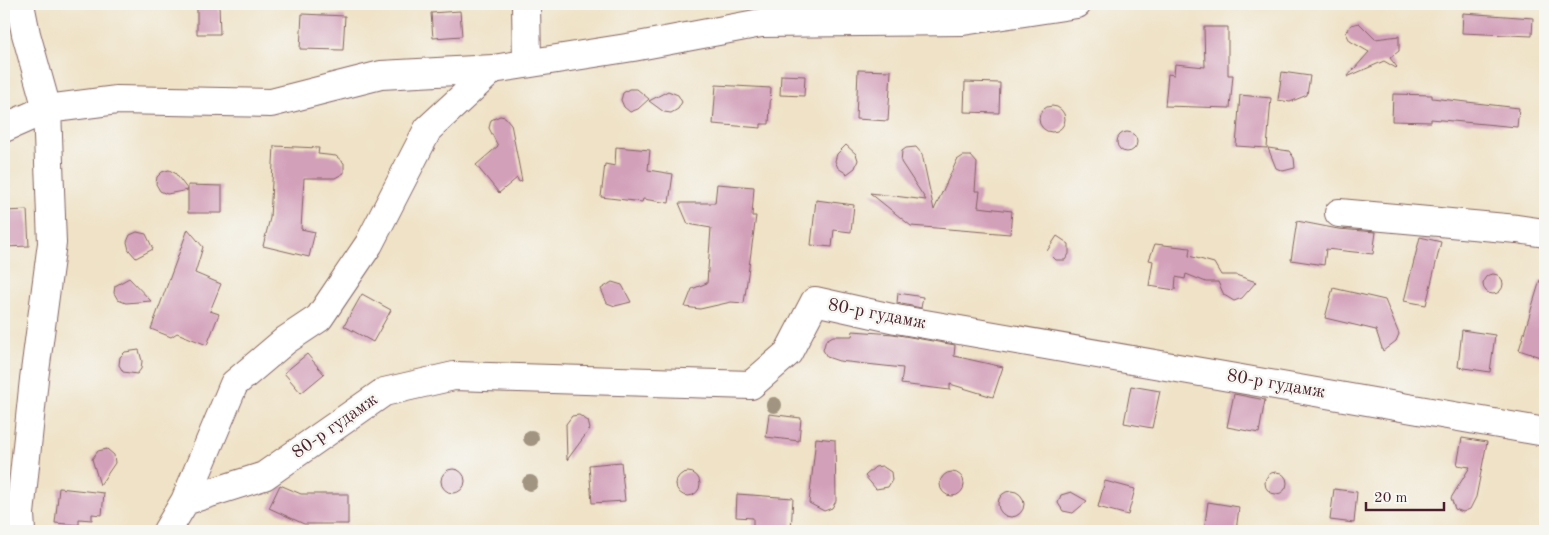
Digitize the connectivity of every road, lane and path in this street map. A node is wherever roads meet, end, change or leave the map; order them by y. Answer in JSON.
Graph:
{"nodes":[{"id":1,"x":20,"y":4,"type":"edge"},
{"id":2,"x":526,"y":4,"type":"edge"},
{"id":3,"x":1077,"y":4,"type":"edge"},
{"id":4,"x":528,"y":63,"type":"junction"},
{"id":5,"x":493,"y":69,"type":"junction"},
{"id":6,"x":47,"y":109,"type":"junction"},
{"id":7,"x":4,"y":128,"type":"edge"},
{"id":8,"x":1339,"y":213,"type":"dead end"},
{"id":9,"x":1545,"y":233,"type":"edge"},
{"id":10,"x":1545,"y":432,"type":"edge"},
{"id":11,"x":186,"y":501,"type":"junction"},
{"id":12,"x":21,"y":531,"type":"edge"},
{"id":13,"x":167,"y":531,"type":"edge"}],
"edges":[{"from":1,"to":6,"type":"street"},
{"from":2,"to":4,"type":"street"},
{"from":3,"to":4,"type":"street"},
{"from":4,"to":5,"type":"street"},
{"from":5,"to":6,"type":"street"},
{"from":5,"to":11,"type":"street"},
{"from":6,"to":7,"type":"street"},
{"from":6,"to":12,"type":"street"},
{"from":8,"to":9,"type":"street"},
{"from":10,"to":11,"type":"street","name":"80-р гудамж"},
{"from":11,"to":13,"type":"street"}]}
